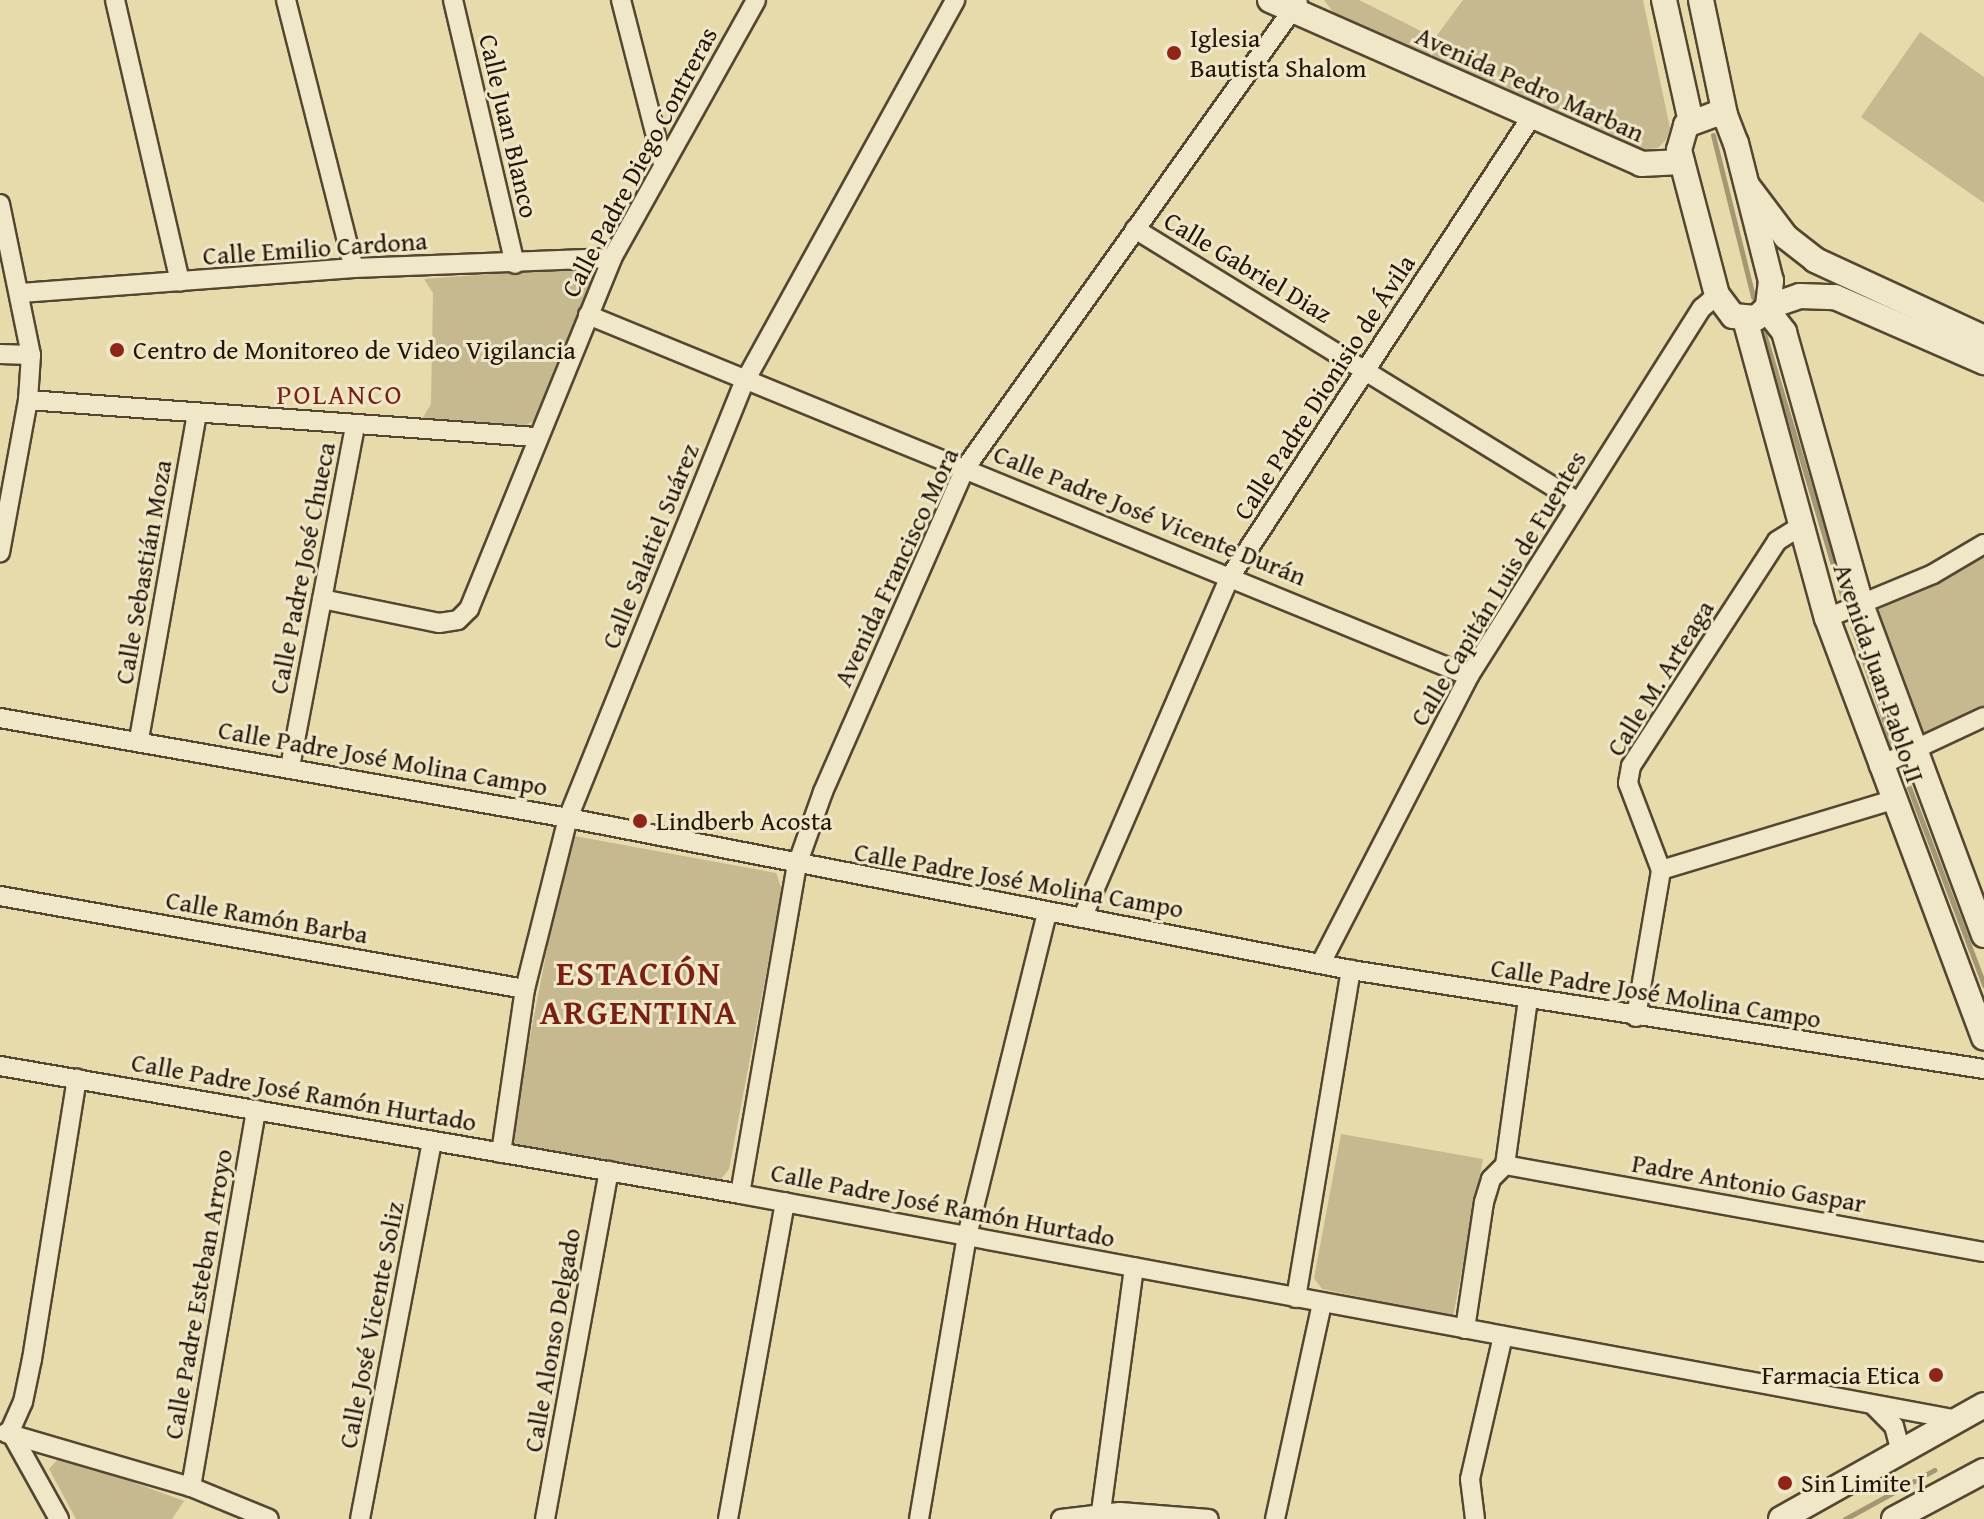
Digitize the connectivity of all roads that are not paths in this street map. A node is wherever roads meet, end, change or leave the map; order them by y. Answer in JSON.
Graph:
{"nodes":[{"id":1,"x":115,"y":0,"type":"edge"},
{"id":2,"x":286,"y":0,"type":"edge"},
{"id":3,"x":453,"y":0,"type":"edge"},
{"id":4,"x":621,"y":0,"type":"edge"},
{"id":5,"x":756,"y":0,"type":"edge"},
{"id":6,"x":955,"y":0,"type":"edge"},
{"id":7,"x":1664,"y":0,"type":"edge"},
{"id":8,"x":1701,"y":0,"type":"edge"},
{"id":9,"x":1287,"y":3,"type":"edge"},
{"id":10,"x":1725,"y":115,"type":"junction"},
{"id":11,"x":1532,"y":116,"type":"junction"},
{"id":12,"x":1691,"y":122,"type":"junction"},
{"id":13,"x":1682,"y":162,"type":"junction"},
{"id":14,"x":663,"y":164,"type":"junction"},
{"id":15,"x":1747,"y":186,"type":"junction"},
{"id":16,"x":0,"y":204,"type":"edge"},
{"id":17,"x":1135,"y":229,"type":"junction"},
{"id":18,"x":612,"y":258,"type":"junction"},
{"id":19,"x":515,"y":264,"type":"junction"},
{"id":20,"x":354,"y":268,"type":"junction"},
{"id":21,"x":180,"y":282,"type":"junction"},
{"id":22,"x":21,"y":293,"type":"junction"},
{"id":23,"x":1717,"y":295,"type":"junction"},
{"id":24,"x":1760,"y":312,"type":"junction"},
{"id":25,"x":588,"y":315,"type":"junction"},
{"id":26,"x":1984,"y":338,"type":"edge"},
{"id":27,"x":0,"y":354,"type":"edge"},
{"id":28,"x":31,"y":355,"type":"junction"},
{"id":29,"x":1984,"y":362,"type":"edge"},
{"id":30,"x":1367,"y":370,"type":"junction"},
{"id":31,"x":745,"y":381,"type":"junction"},
{"id":32,"x":28,"y":400,"type":"junction"},
{"id":33,"x":197,"y":415,"type":"junction"},
{"id":34,"x":355,"y":425,"type":"junction"},
{"id":35,"x":536,"y":437,"type":"junction"},
{"id":36,"x":966,"y":467,"type":"junction"},
{"id":37,"x":1578,"y":502,"type":"junction"},
{"id":38,"x":1801,"y":526,"type":"junction"},
{"id":39,"x":1984,"y":544,"type":"edge"},
{"id":40,"x":0,"y":552,"type":"edge"},
{"id":41,"x":1230,"y":577,"type":"junction"},
{"id":42,"x":322,"y":599,"type":"junction"},
{"id":43,"x":1862,"y":607,"type":"junction"},
{"id":44,"x":1827,"y":618,"type":"junction"},
{"id":45,"x":1469,"y":676,"type":"junction"},
{"id":46,"x":1984,"y":717,"type":"edge"},
{"id":47,"x":0,"y":718,"type":"edge"},
{"id":48,"x":139,"y":739,"type":"junction"},
{"id":49,"x":1916,"y":751,"type":"junction"},
{"id":50,"x":1879,"y":766,"type":"junction"},
{"id":51,"x":290,"y":767,"type":"junction"},
{"id":52,"x":1893,"y":800,"type":"junction"},
{"id":53,"x":568,"y":818,"type":"junction"},
{"id":54,"x":797,"y":865,"type":"junction"},
{"id":55,"x":1661,"y":870,"type":"junction"},
{"id":56,"x":0,"y":896,"type":"edge"},
{"id":57,"x":1047,"y":913,"type":"junction"},
{"id":58,"x":1083,"y":916,"type":"junction"},
{"id":59,"x":1984,"y":935,"type":"edge"},
{"id":60,"x":1321,"y":963,"type":"junction"},
{"id":61,"x":1351,"y":970,"type":"junction"},
{"id":62,"x":525,"y":989,"type":"junction"},
{"id":63,"x":1528,"y":999,"type":"junction"},
{"id":64,"x":1636,"y":1017,"type":"junction"},
{"id":65,"x":1984,"y":1038,"type":"edge"},
{"id":66,"x":0,"y":1066,"type":"edge"},
{"id":67,"x":1984,"y":1069,"type":"edge"},
{"id":68,"x":77,"y":1079,"type":"junction"},
{"id":69,"x":256,"y":1110,"type":"junction"},
{"id":70,"x":432,"y":1141,"type":"junction"},
{"id":71,"x":501,"y":1153,"type":"junction"},
{"id":72,"x":1505,"y":1165,"type":"junction"},
{"id":73,"x":609,"y":1171,"type":"junction"},
{"id":74,"x":740,"y":1194,"type":"junction"},
{"id":75,"x":785,"y":1202,"type":"junction"},
{"id":76,"x":967,"y":1236,"type":"junction"},
{"id":77,"x":1984,"y":1252,"type":"edge"},
{"id":78,"x":1134,"y":1267,"type":"junction"},
{"id":79,"x":1296,"y":1298,"type":"junction"},
{"id":80,"x":1322,"y":1303,"type":"junction"},
{"id":81,"x":1465,"y":1329,"type":"junction"},
{"id":82,"x":1503,"y":1336,"type":"junction"},
{"id":83,"x":1984,"y":1405,"type":"edge"},
{"id":84,"x":1874,"y":1406,"type":"junction"},
{"id":85,"x":1958,"y":1420,"type":"junction"},
{"id":86,"x":5,"y":1434,"type":"edge"},
{"id":87,"x":1901,"y":1453,"type":"junction"},
{"id":88,"x":1984,"y":1471,"type":"edge"},
{"id":89,"x":191,"y":1487,"type":"junction"},
{"id":90,"x":1100,"y":1517,"type":"edge"},
{"id":91,"x":59,"y":1519,"type":"edge"},
{"id":92,"x":269,"y":1519,"type":"edge"},
{"id":93,"x":360,"y":1519,"type":"edge"},
{"id":94,"x":545,"y":1519,"type":"edge"},
{"id":95,"x":728,"y":1519,"type":"edge"},
{"id":96,"x":919,"y":1519,"type":"edge"},
{"id":97,"x":1061,"y":1519,"type":"edge"},
{"id":98,"x":1209,"y":1519,"type":"edge"},
{"id":99,"x":1275,"y":1519,"type":"edge"},
{"id":100,"x":1475,"y":1519,"type":"edge"},
{"id":101,"x":1781,"y":1519,"type":"edge"},
{"id":102,"x":1894,"y":1519,"type":"edge"}],
"edges":[{"from":1,"to":21,"type":"street"},
{"from":2,"to":20,"type":"street"},
{"from":3,"to":19,"type":"street","name":"Calle Juan Blanco"},
{"from":4,"to":14,"type":"street"},
{"from":5,"to":14,"type":"street","name":"Calle Padre Diego Contreras"},
{"from":6,"to":31,"type":"street","name":"Calle Salatiel Suárez"},
{"from":7,"to":12,"type":"street"},
{"from":8,"to":10,"type":"street"},
{"from":9,"to":11,"type":"street","name":"Avenida Pedro Marban"},
{"from":9,"to":17,"type":"street","name":"Avenida Francisco Mora"},
{"from":10,"to":12,"type":"street"},
{"from":10,"to":15,"type":"street"},
{"from":11,"to":13,"type":"street","name":"Avenida Pedro Marban"},
{"from":11,"to":30,"type":"street","name":"Calle Padre Dionisio de Ávila"},
{"from":12,"to":13,"type":"street"},
{"from":13,"to":23,"type":"street"},
{"from":14,"to":18,"type":"street","name":"Calle Padre Diego Contreras"},
{"from":15,"to":24,"type":"street"},
{"from":15,"to":26,"type":"street"},
{"from":16,"to":22,"type":"street"},
{"from":17,"to":30,"type":"street","name":"Calle Gabriel Diaz"},
{"from":17,"to":36,"type":"street","name":"Avenida Francisco Mora"},
{"from":18,"to":19,"type":"street","name":"Calle Emilio Cardona"},
{"from":18,"to":25,"type":"street","name":"Calle Padre Diego Contreras"},
{"from":19,"to":20,"type":"street","name":"Calle Emilio Cardona"},
{"from":20,"to":21,"type":"street","name":"Calle Emilio Cardona"},
{"from":21,"to":22,"type":"street","name":"Calle Emilio Cardona"},
{"from":22,"to":28,"type":"street"},
{"from":23,"to":24,"type":"street"},
{"from":23,"to":37,"type":"street","name":"Calle Capitán Luis de Fuentes"},
{"from":24,"to":29,"type":"street"},
{"from":24,"to":38,"type":"street","name":"Avenida Juan Pablo II"},
{"from":24,"to":43,"type":"street","name":"Avenida Juan Pablo II"},
{"from":25,"to":31,"type":"street","name":"Calle Padre José Vicente Durán"},
{"from":25,"to":35,"type":"street","name":"Calle Padre Diego Contreras"},
{"from":27,"to":28,"type":"street"},
{"from":28,"to":32,"type":"street"},
{"from":30,"to":37,"type":"street","name":"Calle Gabriel Diaz"},
{"from":30,"to":41,"type":"street","name":"Calle Padre Dionisio de Ávila"},
{"from":31,"to":36,"type":"street","name":"Calle Padre José Vicente Durán"},
{"from":31,"to":53,"type":"street","name":"Calle Salatiel Suárez"},
{"from":32,"to":33,"type":"street"},
{"from":32,"to":40,"type":"street"},
{"from":33,"to":34,"type":"street"},
{"from":33,"to":48,"type":"street","name":"Calle Sebastián Moza"},
{"from":34,"to":35,"type":"street"},
{"from":34,"to":42,"type":"street","name":"Calle Padre José Chueca"},
{"from":35,"to":42,"type":"street","name":"Calle Padre Diego Contreras"},
{"from":36,"to":41,"type":"street","name":"Calle Padre José Vicente Durán"},
{"from":36,"to":54,"type":"street","name":"Avenida Francisco Mora"},
{"from":37,"to":45,"type":"street","name":"Calle Capitán Luis de Fuentes"},
{"from":38,"to":44,"type":"street","name":"Avenida Juan Pablo II"},
{"from":38,"to":55,"type":"street","name":"Calle M. Arteaga"},
{"from":39,"to":43,"type":"street"},
{"from":41,"to":45,"type":"street","name":"Calle Padre José Vicente Durán"},
{"from":41,"to":58,"type":"street","name":"Calle Padre Dionisio de Ávila"},
{"from":42,"to":51,"type":"street","name":"Calle Padre José Chueca"},
{"from":43,"to":44,"type":"street"},
{"from":43,"to":49,"type":"street","name":"Avenida Juan Pablo II"},
{"from":44,"to":50,"type":"street","name":"Avenida Juan Pablo II"},
{"from":45,"to":60,"type":"street","name":"Calle Capitán Luis de Fuentes"},
{"from":46,"to":49,"type":"street"},
{"from":47,"to":48,"type":"street","name":"Calle Padre José Molina Campo"},
{"from":48,"to":51,"type":"street","name":"Calle Padre José Molina Campo"},
{"from":49,"to":50,"type":"street"},
{"from":49,"to":59,"type":"street","name":"Avenida Juan Pablo II"},
{"from":50,"to":52,"type":"street","name":"Avenida Juan Pablo II"},
{"from":51,"to":53,"type":"street","name":"Calle Padre José Molina Campo"},
{"from":52,"to":55,"type":"street"},
{"from":52,"to":65,"type":"street","name":"Avenida Juan Pablo II"},
{"from":53,"to":54,"type":"street","name":"Calle Padre José Molina Campo"},
{"from":53,"to":62,"type":"street","name":"Calle Salatiel Suárez"},
{"from":54,"to":57,"type":"street","name":"Calle Padre José Molina Campo"},
{"from":54,"to":74,"type":"street","name":"Avenida Francisco Mora"},
{"from":55,"to":64,"type":"street"},
{"from":56,"to":62,"type":"street","name":"Calle Ramón Barba"},
{"from":57,"to":58,"type":"street","name":"Calle Padre José Molina Campo"},
{"from":57,"to":76,"type":"street"},
{"from":58,"to":60,"type":"street","name":"Calle Padre José Molina Campo"},
{"from":60,"to":61,"type":"street","name":"Calle Padre José Molina Campo"},
{"from":61,"to":63,"type":"street","name":"Calle Padre José Molina Campo"},
{"from":61,"to":79,"type":"street"},
{"from":62,"to":71,"type":"street","name":"Calle Salatiel Suárez"},
{"from":63,"to":64,"type":"street","name":"Calle Padre José Molina Campo"},
{"from":63,"to":72,"type":"street"},
{"from":64,"to":67,"type":"street","name":"Calle Padre José Molina Campo"},
{"from":66,"to":68,"type":"street","name":"Calle Padre José Ramón Hurtado"},
{"from":68,"to":69,"type":"street","name":"Calle Padre José Ramón Hurtado"},
{"from":68,"to":86,"type":"street"},
{"from":69,"to":70,"type":"street","name":"Calle Padre José Ramón Hurtado"},
{"from":69,"to":89,"type":"street","name":"Calle Padre Esteban Arroyo"},
{"from":70,"to":71,"type":"street","name":"Calle Padre José Ramón Hurtado"},
{"from":70,"to":93,"type":"street","name":"Calle José Vicente Soliz"},
{"from":71,"to":73,"type":"street","name":"Calle Padre José Ramón Hurtado"},
{"from":72,"to":77,"type":"street","name":"Padre Antonio Gaspar"},
{"from":72,"to":81,"type":"street"},
{"from":73,"to":74,"type":"street","name":"Calle Padre José Ramón Hurtado"},
{"from":73,"to":94,"type":"street","name":"Calle Alonso Delgado"},
{"from":74,"to":75,"type":"street","name":"Calle Padre José Ramón Hurtado"},
{"from":75,"to":76,"type":"street","name":"Calle Padre José Ramón Hurtado"},
{"from":75,"to":95,"type":"street"},
{"from":76,"to":78,"type":"street","name":"Calle Padre José Ramón Hurtado"},
{"from":76,"to":96,"type":"street"},
{"from":78,"to":79,"type":"street","name":"Calle Padre José Ramón Hurtado"},
{"from":78,"to":90,"type":"street"},
{"from":79,"to":80,"type":"street","name":"Calle Padre José Ramón Hurtado"},
{"from":80,"to":81,"type":"street","name":"Calle Padre José Ramón Hurtado"},
{"from":80,"to":99,"type":"street"},
{"from":81,"to":82,"type":"street","name":"Calle Padre José Ramón Hurtado"},
{"from":82,"to":84,"type":"street","name":"Calle Padre José Ramón Hurtado"},
{"from":82,"to":100,"type":"street"},
{"from":83,"to":85,"type":"street"},
{"from":84,"to":85,"type":"street","name":"Calle Padre José Ramón Hurtado"},
{"from":84,"to":87,"type":"street"},
{"from":85,"to":87,"type":"street"},
{"from":86,"to":89,"type":"street"},
{"from":86,"to":91,"type":"street"},
{"from":87,"to":101,"type":"street"},
{"from":88,"to":102,"type":"street"},
{"from":89,"to":92,"type":"street"},
{"from":90,"to":97,"type":"street"},
{"from":90,"to":98,"type":"street"}]}
